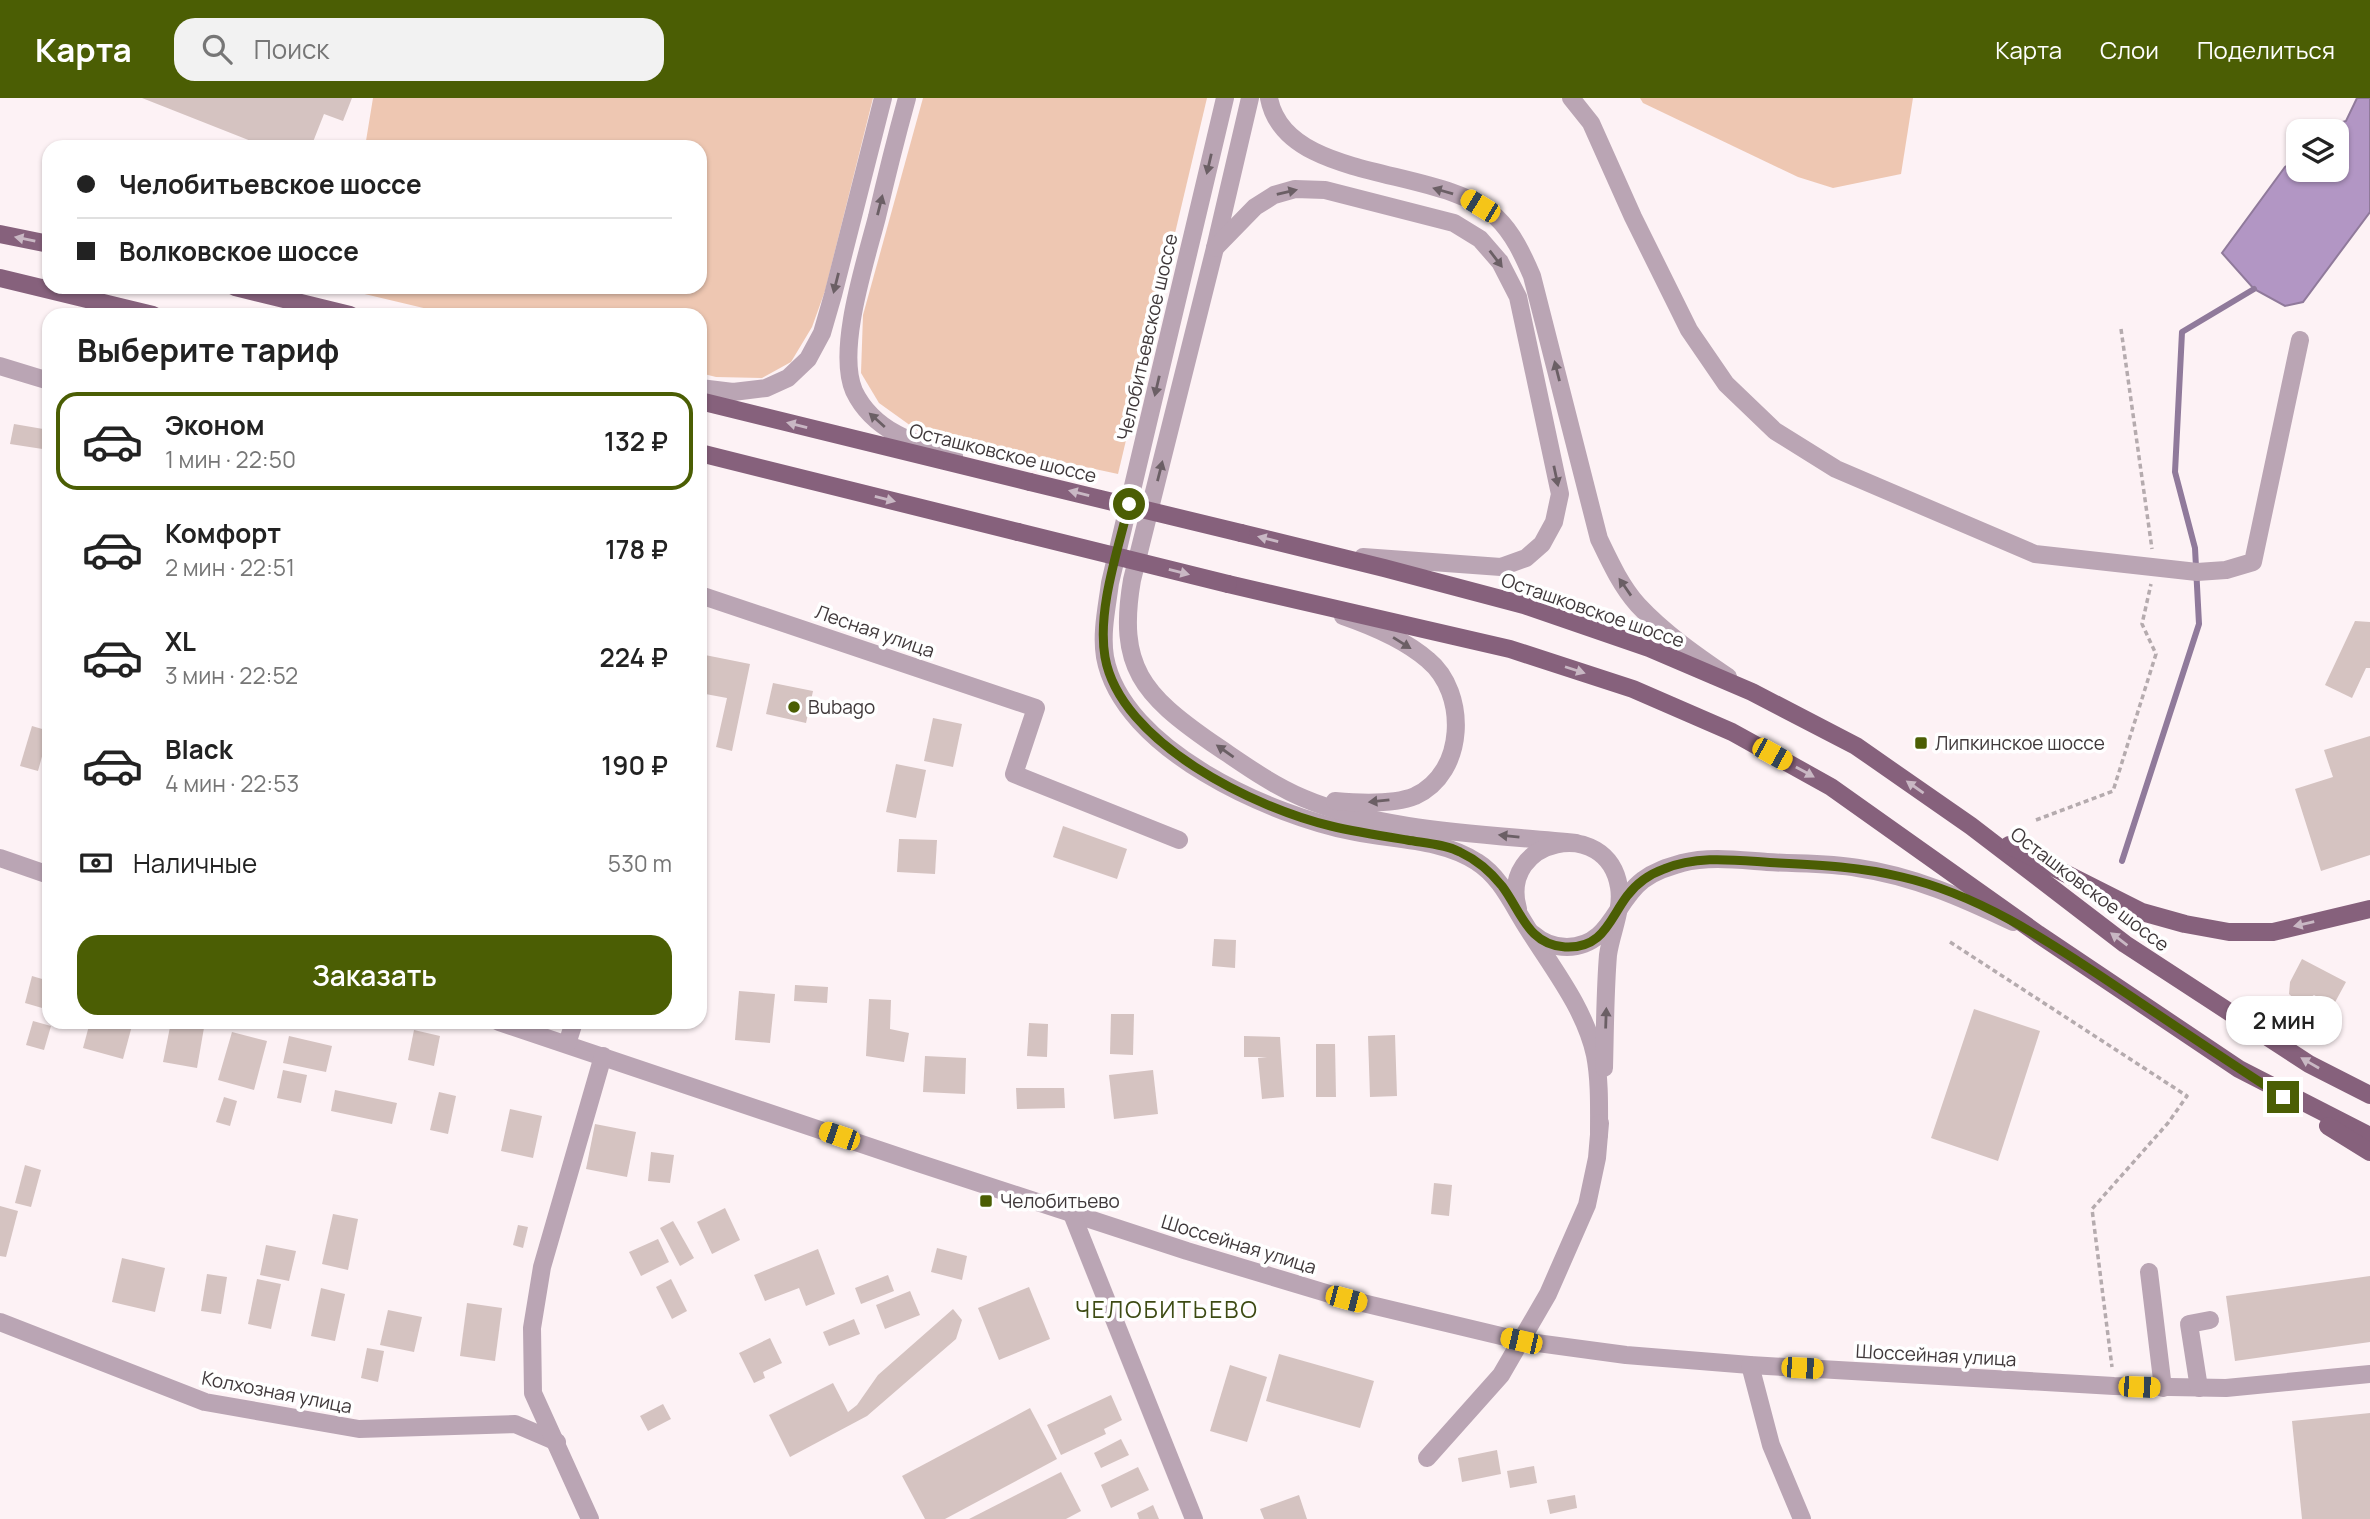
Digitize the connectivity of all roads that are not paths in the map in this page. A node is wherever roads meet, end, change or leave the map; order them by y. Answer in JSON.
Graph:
{"nodes":[{"id":1,"x":883,"y":98,"type":"edge"},
{"id":2,"x":907,"y":98,"type":"edge"},
{"id":3,"x":1225,"y":98,"type":"edge"},
{"id":4,"x":1250,"y":98,"type":"edge"},
{"id":5,"x":1269,"y":98,"type":"edge"},
{"id":6,"x":1571,"y":98,"type":"edge"},
{"id":7,"x":0,"y":234,"type":"edge"},
{"id":8,"x":42,"y":243,"type":"edge"},
{"id":9,"x":1215,"y":248,"type":"junction"},
{"id":10,"x":0,"y":278,"type":"edge"},
{"id":11,"x":42,"y":288,"type":"edge"},
{"id":12,"x":66,"y":294,"type":"edge"},
{"id":13,"x":264,"y":294,"type":"edge"},
{"id":14,"x":124,"y":308,"type":"edge"},
{"id":15,"x":321,"y":308,"type":"edge"},
{"id":16,"x":2300,"y":340,"type":"dead end"},
{"id":17,"x":0,"y":366,"type":"edge"},
{"id":18,"x":42,"y":379,"type":"edge"},
{"id":19,"x":707,"y":389,"type":"edge"},
{"id":20,"x":707,"y":403,"type":"edge"},
{"id":21,"x":707,"y":455,"type":"edge"},
{"id":22,"x":1030,"y":482,"type":"junction"},
{"id":23,"x":1313,"y":550,"type":"junction"},
{"id":24,"x":707,"y":597,"type":"edge"},
{"id":25,"x":1294,"y":598,"type":"junction"},
{"id":26,"x":1752,"y":692,"type":"junction"},
{"id":27,"x":1257,"y":773,"type":"junction"},
{"id":28,"x":1971,"y":826,"type":"junction"},
{"id":29,"x":1179,"y":840,"type":"dead end"},
{"id":30,"x":1576,"y":843,"type":"junction"},
{"id":31,"x":0,"y":859,"type":"edge"},
{"id":32,"x":42,"y":873,"type":"edge"},
{"id":33,"x":2370,"y":909,"type":"edge"},
{"id":34,"x":1618,"y":911,"type":"junction"},
{"id":35,"x":1523,"y":922,"type":"junction"},
{"id":36,"x":2038,"y":934,"type":"junction"},
{"id":37,"x":521,"y":1029,"type":"edge"},
{"id":38,"x":572,"y":1029,"type":"edge"},
{"id":39,"x":567,"y":1044,"type":"junction"},
{"id":40,"x":603,"y":1056,"type":"junction"},
{"id":41,"x":2239,"y":1069,"type":"junction"},
{"id":42,"x":2370,"y":1095,"type":"edge"},
{"id":43,"x":1599,"y":1135,"type":"junction"},
{"id":44,"x":2370,"y":1136,"type":"edge"},
{"id":45,"x":2370,"y":1152,"type":"edge"},
{"id":46,"x":1072,"y":1214,"type":"junction"},
{"id":47,"x":2149,"y":1272,"type":"dead end"},
{"id":48,"x":2210,"y":1320,"type":"dead end"},
{"id":49,"x":0,"y":1322,"type":"edge"},
{"id":50,"x":1521,"y":1341,"type":"junction"},
{"id":51,"x":1750,"y":1365,"type":"junction"},
{"id":52,"x":2370,"y":1374,"type":"edge"},
{"id":53,"x":2163,"y":1388,"type":"junction"},
{"id":54,"x":2199,"y":1388,"type":"junction"},
{"id":55,"x":533,"y":1393,"type":"junction"},
{"id":56,"x":515,"y":1424,"type":"junction"},
{"id":57,"x":556,"y":1442,"type":"junction"},
{"id":58,"x":1427,"y":1458,"type":"dead end"},
{"id":59,"x":590,"y":1519,"type":"edge"},
{"id":60,"x":1194,"y":1519,"type":"edge"},
{"id":61,"x":1802,"y":1519,"type":"edge"}],
"edges":[{"from":1,"to":19,"type":"street","one_way":true},
{"from":22,"to":2,"type":"street","one_way":true},
{"from":3,"to":35,"type":"street","name":"Челобитьевское шоссе","one_way":true},
{"from":4,"to":9,"type":"street","name":"Челобитьевское шоссе"},
{"from":26,"to":5,"type":"street","one_way":true},
{"from":6,"to":16,"type":"street"},
{"from":8,"to":7,"type":"main road","one_way":true},
{"from":9,"to":23,"type":"street","one_way":true},
{"from":27,"to":9,"type":"street","name":"Челобитьевское шоссе","one_way":true},
{"from":10,"to":11,"type":"main road"},
{"from":12,"to":14,"type":"main road"},
{"from":13,"to":15,"type":"main road"},
{"from":17,"to":18,"type":"street"},
{"from":22,"to":20,"type":"main road","name":"Осташковское шоссе","one_way":true},
{"from":21,"to":25,"type":"main road","one_way":true,"bridge":true},
{"from":23,"to":22,"type":"main road","name":"Осташковское шоссе","one_way":true,"bridge":true},
{"from":23,"to":26,"type":"main road","name":"Осташковское шоссе"},
{"from":24,"to":29,"type":"street","name":"Лесная улица"},
{"from":25,"to":27,"type":"street","one_way":true},
{"from":25,"to":36,"type":"main road","one_way":true},
{"from":28,"to":26,"type":"main road","name":"Осташковское шоссе","one_way":true},
{"from":30,"to":27,"type":"street","name":"Челобитьевское шоссе","one_way":true},
{"from":33,"to":28,"type":"main road","one_way":true},
{"from":42,"to":28,"type":"main road","name":"Осташковское шоссе","one_way":true},
{"from":30,"to":34,"type":"street","name":"Челобитьевское шоссе"},
{"from":30,"to":35,"type":"street","name":"Челобитьевское шоссе"},
{"from":31,"to":32,"type":"street"},
{"from":34,"to":35,"type":"street","name":"Челобитьевское шоссе"},
{"from":34,"to":36,"type":"street"},
{"from":43,"to":34,"type":"street","name":"Челобитьевское шоссе","one_way":true},
{"from":35,"to":43,"type":"street","name":"Челобитьевское шоссе"},
{"from":36,"to":41,"type":"main road"},
{"from":37,"to":39,"type":"street","name":"Шоссейная улица"},
{"from":38,"to":39,"type":"street"},
{"from":39,"to":40,"type":"street","name":"Шоссейная улица"},
{"from":40,"to":46,"type":"street","name":"Шоссейная улица"},
{"from":40,"to":55,"type":"street"},
{"from":41,"to":44,"type":"main road"},
{"from":41,"to":45,"type":"main road"},
{"from":43,"to":50,"type":"street","name":"Челобитьевское шоссе"},
{"from":46,"to":50,"type":"street","name":"Шоссейная улица"},
{"from":46,"to":60,"type":"street"},
{"from":47,"to":53,"type":"street"},
{"from":48,"to":54,"type":"street"},
{"from":49,"to":56,"type":"street","name":"Колхозная улица"},
{"from":50,"to":51,"type":"street","name":"Шоссейная улица"},
{"from":50,"to":58,"type":"street","name":"Челобитьевское шоссе"},
{"from":51,"to":53,"type":"street","name":"Шоссейная улица"},
{"from":51,"to":61,"type":"street"},
{"from":52,"to":54,"type":"street","name":"Шоссейная улица"},
{"from":53,"to":54,"type":"street","name":"Шоссейная улица"},
{"from":55,"to":56,"type":"street"},
{"from":55,"to":57,"type":"street"},
{"from":56,"to":57,"type":"street","name":"Колхозная улица"},
{"from":57,"to":59,"type":"street"}]}
